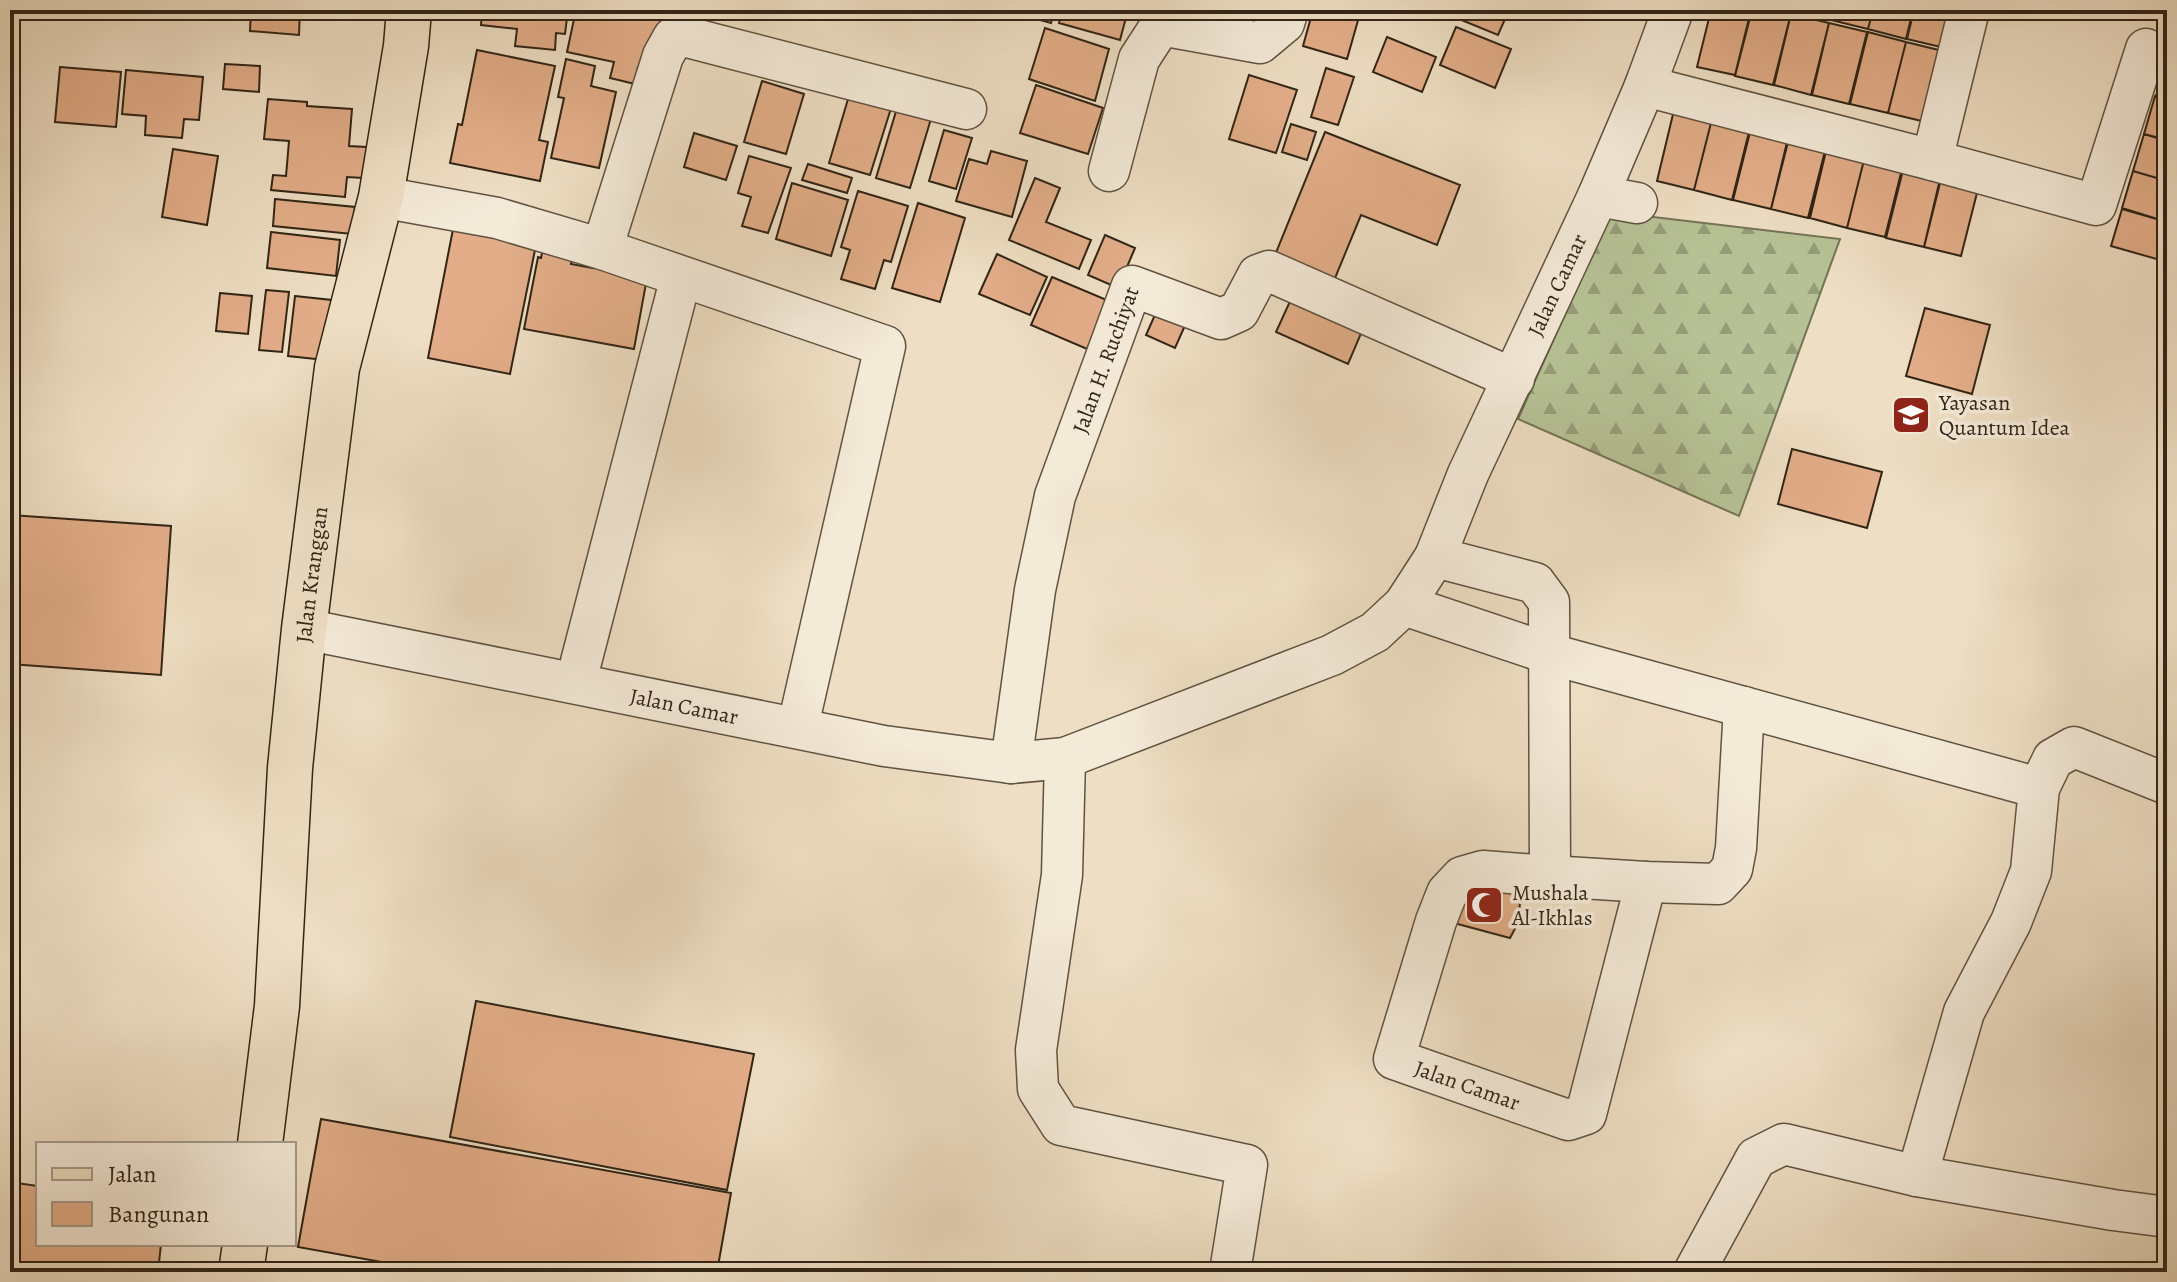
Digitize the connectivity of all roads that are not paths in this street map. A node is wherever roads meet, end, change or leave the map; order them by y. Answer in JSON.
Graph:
{"nodes":[{"id":1,"x":409,"y":10,"type":"edge"},
{"id":2,"x":1288,"y":10,"type":"edge"},
{"id":3,"x":1673,"y":10,"type":"edge"},
{"id":4,"x":1969,"y":10,"type":"edge"},
{"id":5,"x":2146,"y":49,"type":"dead end"},
{"id":6,"x":1645,"y":86,"type":"junction"},
{"id":7,"x":966,"y":109,"type":"dead end"},
{"id":8,"x":1932,"y":160,"type":"junction"},
{"id":9,"x":1109,"y":171,"type":"dead end"},
{"id":10,"x":1598,"y":196,"type":"junction"},
{"id":11,"x":381,"y":197,"type":"junction"},
{"id":12,"x":1637,"y":203,"type":"dead end"},
{"id":13,"x":602,"y":249,"type":"junction"},
{"id":14,"x":681,"y":277,"type":"junction"},
{"id":15,"x":1514,"y":379,"type":"junction"},
{"id":16,"x":1435,"y":557,"type":"junction"},
{"id":17,"x":1404,"y":605,"type":"junction"},
{"id":18,"x":304,"y":629,"type":"junction"},
{"id":19,"x":1550,"y":654,"type":"junction"},
{"id":20,"x":581,"y":662,"type":"dead end"},
{"id":21,"x":1744,"y":707,"type":"junction"},
{"id":22,"x":800,"y":717,"type":"dead end"},
{"id":23,"x":1065,"y":758,"type":"junction"},
{"id":24,"x":1011,"y":763,"type":"junction"},
{"id":25,"x":2167,"y":784,"type":"edge"},
{"id":26,"x":2039,"y":788,"type":"junction"},
{"id":27,"x":1550,"y":876,"type":"junction"},
{"id":28,"x":1646,"y":882,"type":"junction"},
{"id":29,"x":260,"y":1142,"type":"edge"},
{"id":30,"x":1917,"y":1176,"type":"junction"},
{"id":31,"x":2167,"y":1217,"type":"edge"},
{"id":32,"x":245,"y":1246,"type":"edge"},
{"id":33,"x":241,"y":1272,"type":"edge"},
{"id":34,"x":1230,"y":1272,"type":"edge"},
{"id":35,"x":1694,"y":1272,"type":"edge"}],
"edges":[{"from":1,"to":11,"type":"main road","name":"Jalan Kranggan"},
{"from":2,"to":9,"type":"street"},
{"from":3,"to":6,"type":"street","name":"Jalan Camar"},
{"from":4,"to":8,"type":"street"},
{"from":5,"to":8,"type":"street"},
{"from":6,"to":8,"type":"street"},
{"from":6,"to":10,"type":"street","name":"Jalan Camar"},
{"from":7,"to":13,"type":"street"},
{"from":10,"to":12,"type":"street"},
{"from":10,"to":15,"type":"street","name":"Jalan Camar"},
{"from":11,"to":13,"type":"street"},
{"from":11,"to":18,"type":"main road","name":"Jalan Kranggan"},
{"from":13,"to":14,"type":"street"},
{"from":14,"to":20,"type":"street"},
{"from":14,"to":22,"type":"street"},
{"from":15,"to":16,"type":"street","name":"Jalan Camar"},
{"from":15,"to":24,"type":"street","name":"Jalan H. Ruchiyat"},
{"from":16,"to":17,"type":"street","name":"Jalan Camar"},
{"from":16,"to":19,"type":"street"},
{"from":17,"to":19,"type":"street"},
{"from":17,"to":23,"type":"street","name":"Jalan Camar"},
{"from":18,"to":24,"type":"street","name":"Jalan Camar"},
{"from":18,"to":29,"type":"main road","name":"Jalan Kranggan"},
{"from":19,"to":21,"type":"street"},
{"from":19,"to":27,"type":"street"},
{"from":21,"to":26,"type":"street"},
{"from":21,"to":28,"type":"street","name":"Jalan Camar"},
{"from":23,"to":24,"type":"street","name":"Jalan Camar"},
{"from":23,"to":34,"type":"street"},
{"from":25,"to":26,"type":"street"},
{"from":26,"to":30,"type":"street"},
{"from":27,"to":28,"type":"street","name":"Jalan Camar"},
{"from":27,"to":28,"type":"street","name":"Jalan Camar"},
{"from":30,"to":31,"type":"street"},
{"from":30,"to":35,"type":"street"},
{"from":32,"to":33,"type":"main road"}]}
